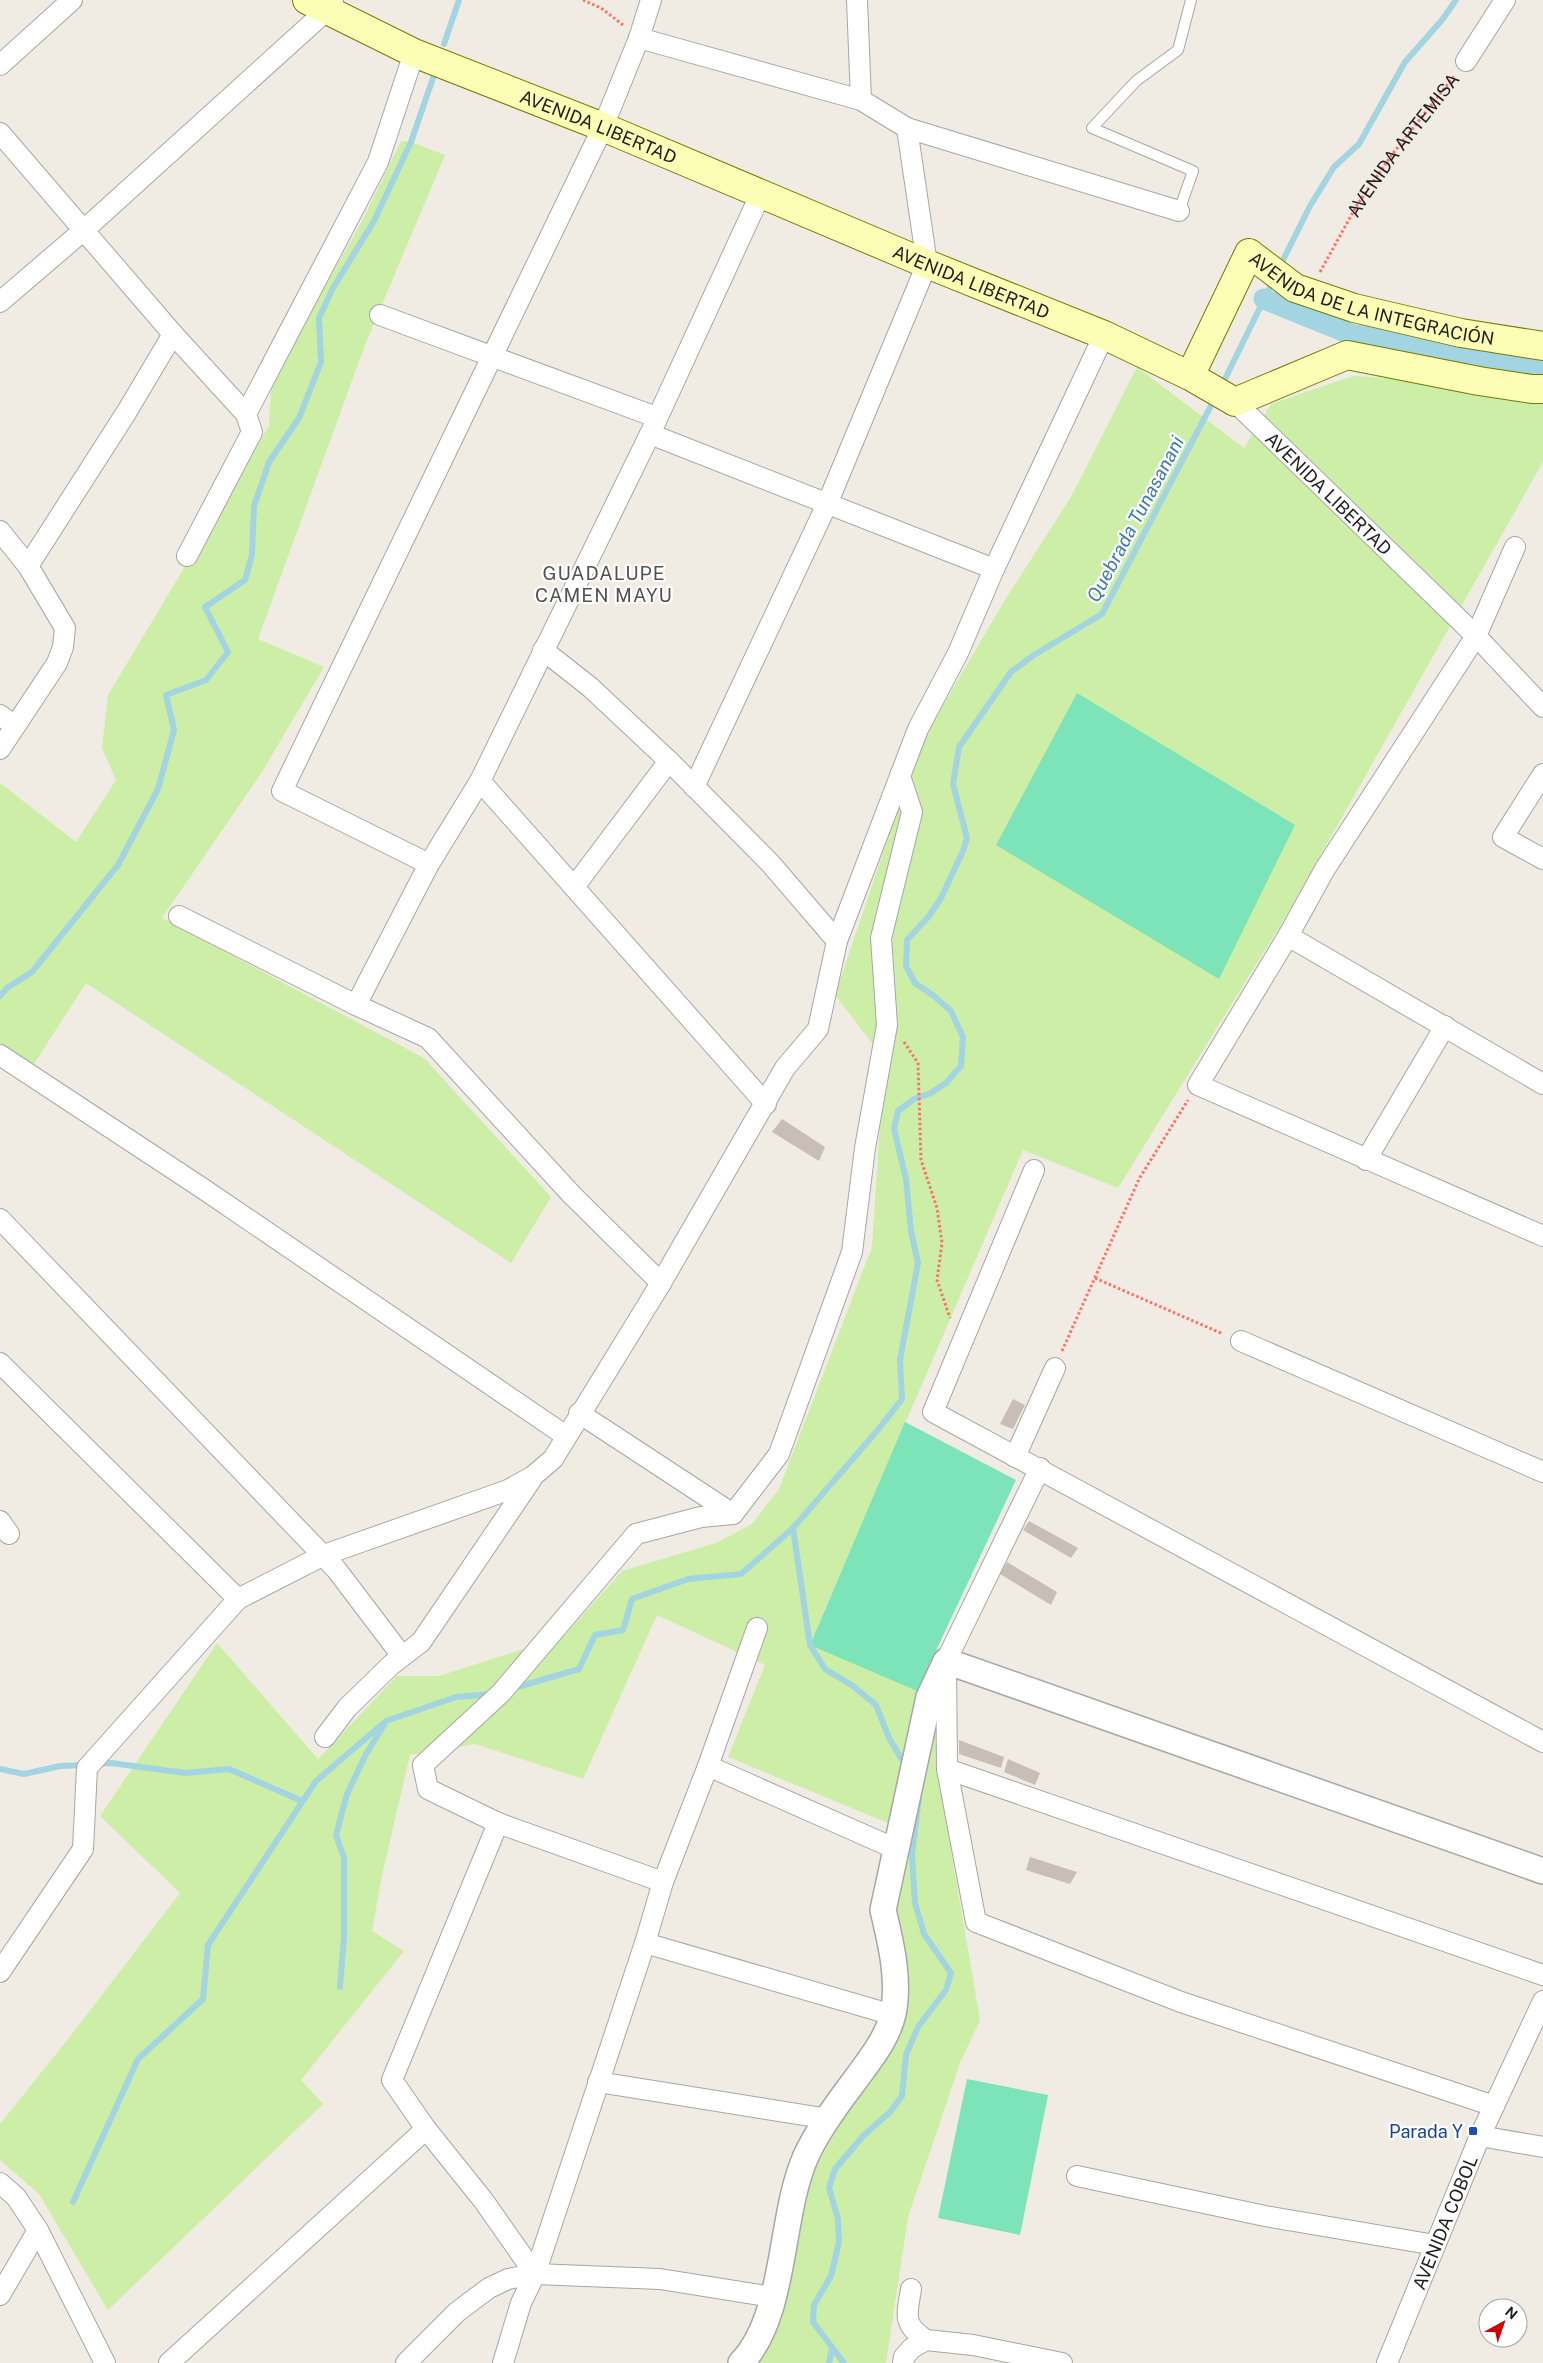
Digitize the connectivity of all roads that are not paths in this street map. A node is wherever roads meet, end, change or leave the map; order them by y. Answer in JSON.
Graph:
{"nodes":[{"id":1,"x":72,"y":0,"type":"edge"},
{"id":2,"x":651,"y":0,"type":"edge"},
{"id":3,"x":857,"y":0,"type":"edge"},
{"id":4,"x":1191,"y":0,"type":"edge"},
{"id":5,"x":1505,"y":0,"type":"edge"},
{"id":6,"x":323,"y":3,"type":"edge"},
{"id":7,"x":639,"y":38,"type":"junction"},
{"id":8,"x":414,"y":53,"type":"junction"},
{"id":9,"x":1466,"y":61,"type":"road end"},
{"id":10,"x":0,"y":65,"type":"edge"},
{"id":11,"x":861,"y":100,"type":"junction"},
{"id":12,"x":603,"y":127,"type":"junction"},
{"id":13,"x":907,"y":128,"type":"junction"},
{"id":14,"x":0,"y":133,"type":"edge"},
{"id":15,"x":761,"y":193,"type":"junction"},
{"id":16,"x":1179,"y":211,"type":"joint"},
{"id":17,"x":84,"y":230,"type":"junction"},
{"id":18,"x":927,"y":264,"type":"junction"},
{"id":19,"x":0,"y":302,"type":"edge"},
{"id":20,"x":380,"y":315,"type":"dead end"},
{"id":21,"x":173,"y":334,"type":"junction"},
{"id":22,"x":1104,"y":335,"type":"junction"},
{"id":23,"x":1543,"y":346,"type":"edge"},
{"id":24,"x":491,"y":356,"type":"junction"},
{"id":25,"x":1190,"y":376,"type":"junction"},
{"id":26,"x":1543,"y":389,"type":"edge"},
{"id":27,"x":1235,"y":402,"type":"junction"},
{"id":28,"x":246,"y":414,"type":"junction"},
{"id":29,"x":653,"y":426,"type":"junction"},
{"id":30,"x":828,"y":502,"type":"junction"},
{"id":31,"x":0,"y":531,"type":"edge"},
{"id":32,"x":1515,"y":547,"type":"dead end"},
{"id":33,"x":187,"y":556,"type":"dead end"},
{"id":34,"x":28,"y":566,"type":"junction"},
{"id":35,"x":994,"y":569,"type":"junction"},
{"id":36,"x":1476,"y":636,"type":"junction"},
{"id":37,"x":543,"y":650,"type":"junction"},
{"id":38,"x":1543,"y":707,"type":"edge"},
{"id":39,"x":8,"y":720,"type":"edge"},
{"id":40,"x":0,"y":749,"type":"edge"},
{"id":41,"x":670,"y":761,"type":"junction"},
{"id":42,"x":1543,"y":774,"type":"edge"},
{"id":43,"x":900,"y":776,"type":"junction"},
{"id":44,"x":480,"y":780,"type":"junction"},
{"id":45,"x":694,"y":787,"type":"junction"},
{"id":46,"x":1543,"y":859,"type":"edge"},
{"id":47,"x":429,"y":864,"type":"junction"},
{"id":48,"x":574,"y":887,"type":"junction"},
{"id":49,"x":179,"y":916,"type":"dead end"},
{"id":50,"x":1288,"y":936,"type":"junction"},
{"id":51,"x":837,"y":941,"type":"junction"},
{"id":52,"x":356,"y":1006,"type":"junction"},
{"id":53,"x":1445,"y":1026,"type":"junction"},
{"id":54,"x":0,"y":1055,"type":"edge"},
{"id":55,"x":1543,"y":1084,"type":"edge"},
{"id":56,"x":766,"y":1104,"type":"junction"},
{"id":57,"x":1366,"y":1160,"type":"junction"},
{"id":58,"x":1034,"y":1170,"type":"dead end"},
{"id":59,"x":0,"y":1219,"type":"edge"},
{"id":60,"x":1543,"y":1236,"type":"edge"},
{"id":61,"x":661,"y":1283,"type":"junction"},
{"id":62,"x":1241,"y":1341,"type":"road end"},
{"id":63,"x":0,"y":1363,"type":"edge"},
{"id":64,"x":1055,"y":1368,"type":"road end"},
{"id":65,"x":579,"y":1413,"type":"junction"},
{"id":66,"x":566,"y":1436,"type":"junction"},
{"id":67,"x":1015,"y":1457,"type":"junction"},
{"id":68,"x":1040,"y":1468,"type":"junction"},
{"id":69,"x":1543,"y":1472,"type":"edge"},
{"id":70,"x":533,"y":1476,"type":"junction"},
{"id":71,"x":733,"y":1514,"type":"junction"},
{"id":72,"x":323,"y":1556,"type":"junction"},
{"id":73,"x":238,"y":1599,"type":"junction"},
{"id":74,"x":757,"y":1628,"type":"dead end"},
{"id":75,"x":402,"y":1656,"type":"junction"},
{"id":76,"x":946,"y":1661,"type":"junction"},
{"id":77,"x":325,"y":1737,"type":"dead end"},
{"id":78,"x":1543,"y":1742,"type":"edge"},
{"id":79,"x":708,"y":1766,"type":"junction"},
{"id":80,"x":948,"y":1769,"type":"junction"},
{"id":81,"x":498,"y":1823,"type":"junction"},
{"id":82,"x":896,"y":1849,"type":"junction"},
{"id":83,"x":1543,"y":1872,"type":"edge"},
{"id":84,"x":663,"y":1882,"type":"junction"},
{"id":85,"x":646,"y":1943,"type":"junction"},
{"id":86,"x":0,"y":1972,"type":"edge"},
{"id":87,"x":1543,"y":1975,"type":"edge"},
{"id":88,"x":1543,"y":2001,"type":"edge"},
{"id":89,"x":893,"y":2015,"type":"junction"},
{"id":90,"x":598,"y":2082,"type":"junction"},
{"id":91,"x":1494,"y":2106,"type":"junction"},
{"id":92,"x":829,"y":2120,"type":"junction"},
{"id":93,"x":426,"y":2129,"type":"junction"},
{"id":94,"x":1480,"y":2136,"type":"junction"},
{"id":95,"x":1543,"y":2148,"type":"edge"},
{"id":96,"x":1077,"y":2176,"type":"dead end"},
{"id":97,"x":0,"y":2183,"type":"edge"},
{"id":98,"x":38,"y":2230,"type":"junction"},
{"id":99,"x":1435,"y":2245,"type":"junction"},
{"id":100,"x":535,"y":2274,"type":"junction"},
{"id":101,"x":911,"y":2289,"type":"dead end"},
{"id":102,"x":0,"y":2295,"type":"edge"},
{"id":103,"x":772,"y":2297,"type":"junction"},
{"id":104,"x":926,"y":2340,"type":"junction"},
{"id":105,"x":105,"y":2363,"type":"edge"},
{"id":106,"x":169,"y":2363,"type":"edge"},
{"id":107,"x":406,"y":2363,"type":"edge"},
{"id":108,"x":503,"y":2363,"type":"edge"},
{"id":109,"x":741,"y":2363,"type":"edge"},
{"id":110,"x":903,"y":2363,"type":"edge"},
{"id":111,"x":1062,"y":2363,"type":"edge"},
{"id":112,"x":1387,"y":2363,"type":"edge"}],
"edges":[{"from":1,"to":10,"type":"street"},
{"from":2,"to":7,"type":"street"},
{"from":3,"to":11,"type":"street"},
{"from":4,"to":16,"type":"lane"},
{"from":5,"to":9,"type":"street","name":"AVENIDA ARTEMISA"},
{"from":6,"to":8,"type":"main road","name":"AVENIDA LIBERTAD"},
{"from":6,"to":17,"type":"street"},
{"from":7,"to":11,"type":"street"},
{"from":7,"to":12,"type":"street"},
{"from":8,"to":12,"type":"main road","name":"AVENIDA LIBERTAD"},
{"from":8,"to":28,"type":"street"},
{"from":11,"to":13,"type":"street"},
{"from":12,"to":15,"type":"main road","name":"AVENIDA LIBERTAD"},
{"from":12,"to":24,"type":"street"},
{"from":13,"to":16,"type":"street"},
{"from":13,"to":18,"type":"street"},
{"from":14,"to":17,"type":"street"},
{"from":15,"to":18,"type":"main road","name":"AVENIDA LIBERTAD"},
{"from":15,"to":29,"type":"street"},
{"from":17,"to":19,"type":"street"},
{"from":17,"to":21,"type":"street"},
{"from":18,"to":22,"type":"main road","name":"AVENIDA LIBERTAD"},
{"from":18,"to":30,"type":"street"},
{"from":20,"to":24,"type":"street"},
{"from":21,"to":28,"type":"street"},
{"from":21,"to":34,"type":"street"},
{"from":22,"to":25,"type":"main road","name":"AVENIDA LIBERTAD"},
{"from":22,"to":35,"type":"street"},
{"from":23,"to":25,"type":"main road","name":"AVENIDA DE LA INTEGRACIÓN"},
{"from":24,"to":29,"type":"street"},
{"from":24,"to":47,"type":"street"},
{"from":25,"to":27,"type":"main road","name":"AVENIDA LIBERTAD"},
{"from":26,"to":27,"type":"main road"},
{"from":27,"to":36,"type":"street","name":"AVENIDA LIBERTAD"},
{"from":28,"to":33,"type":"street"},
{"from":29,"to":30,"type":"street"},
{"from":29,"to":37,"type":"street"},
{"from":30,"to":35,"type":"street"},
{"from":30,"to":45,"type":"street"},
{"from":31,"to":34,"type":"street"},
{"from":32,"to":36,"type":"street"},
{"from":34,"to":39,"type":"street"},
{"from":35,"to":43,"type":"street"},
{"from":36,"to":38,"type":"street","name":"AVENIDA LIBERTAD"},
{"from":36,"to":50,"type":"street"},
{"from":37,"to":41,"type":"street"},
{"from":37,"to":44,"type":"street"},
{"from":39,"to":40,"type":"street"},
{"from":41,"to":45,"type":"street"},
{"from":41,"to":48,"type":"street"},
{"from":42,"to":46,"type":"street"},
{"from":43,"to":51,"type":"street"},
{"from":43,"to":71,"type":"street"},
{"from":44,"to":47,"type":"street"},
{"from":44,"to":48,"type":"street"},
{"from":45,"to":51,"type":"street"},
{"from":47,"to":52,"type":"street"},
{"from":48,"to":56,"type":"street"},
{"from":49,"to":52,"type":"street"},
{"from":50,"to":53,"type":"street"},
{"from":50,"to":57,"type":"street"},
{"from":51,"to":56,"type":"street"},
{"from":52,"to":61,"type":"street"},
{"from":53,"to":55,"type":"street"},
{"from":53,"to":57,"type":"street"},
{"from":54,"to":66,"type":"street"},
{"from":56,"to":61,"type":"street"},
{"from":57,"to":60,"type":"street"},
{"from":58,"to":67,"type":"street"},
{"from":59,"to":72,"type":"street"},
{"from":61,"to":65,"type":"street"},
{"from":62,"to":69,"type":"street"},
{"from":63,"to":73,"type":"street"},
{"from":64,"to":67,"type":"street"},
{"from":65,"to":66,"type":"street"},
{"from":65,"to":71,"type":"street"},
{"from":66,"to":70,"type":"street"},
{"from":67,"to":68,"type":"street"},
{"from":68,"to":76,"type":"street"},
{"from":68,"to":78,"type":"street"},
{"from":70,"to":72,"type":"street"},
{"from":70,"to":75,"type":"street"},
{"from":71,"to":81,"type":"street"},
{"from":72,"to":73,"type":"street"},
{"from":72,"to":75,"type":"street"},
{"from":73,"to":86,"type":"street"},
{"from":74,"to":79,"type":"street"},
{"from":75,"to":77,"type":"street"},
{"from":76,"to":80,"type":"street"},
{"from":76,"to":82,"type":"street"},
{"from":76,"to":83,"type":"street"},
{"from":79,"to":82,"type":"street"},
{"from":79,"to":84,"type":"street"},
{"from":80,"to":87,"type":"street"},
{"from":80,"to":91,"type":"street"},
{"from":81,"to":84,"type":"street"},
{"from":81,"to":93,"type":"street"},
{"from":82,"to":89,"type":"street"},
{"from":84,"to":85,"type":"street"},
{"from":85,"to":89,"type":"street"},
{"from":85,"to":90,"type":"street"},
{"from":88,"to":91,"type":"street","name":"AVENIDA COBOL"},
{"from":89,"to":92,"type":"street"},
{"from":90,"to":92,"type":"street"},
{"from":90,"to":100,"type":"street"},
{"from":91,"to":94,"type":"street","name":"AVENIDA COBOL"},
{"from":92,"to":103,"type":"street"},
{"from":93,"to":100,"type":"street"},
{"from":93,"to":106,"type":"street"},
{"from":94,"to":95,"type":"street"},
{"from":94,"to":99,"type":"street","name":"AVENIDA COBOL"},
{"from":96,"to":99,"type":"street"},
{"from":97,"to":98,"type":"street"},
{"from":98,"to":102,"type":"street"},
{"from":98,"to":105,"type":"street"},
{"from":99,"to":112,"type":"street","name":"AVENIDA COBOL"},
{"from":100,"to":103,"type":"street"},
{"from":100,"to":107,"type":"street"},
{"from":100,"to":108,"type":"street"},
{"from":101,"to":104,"type":"street"},
{"from":103,"to":109,"type":"street"},
{"from":104,"to":110,"type":"street"},
{"from":104,"to":111,"type":"street"}]}
